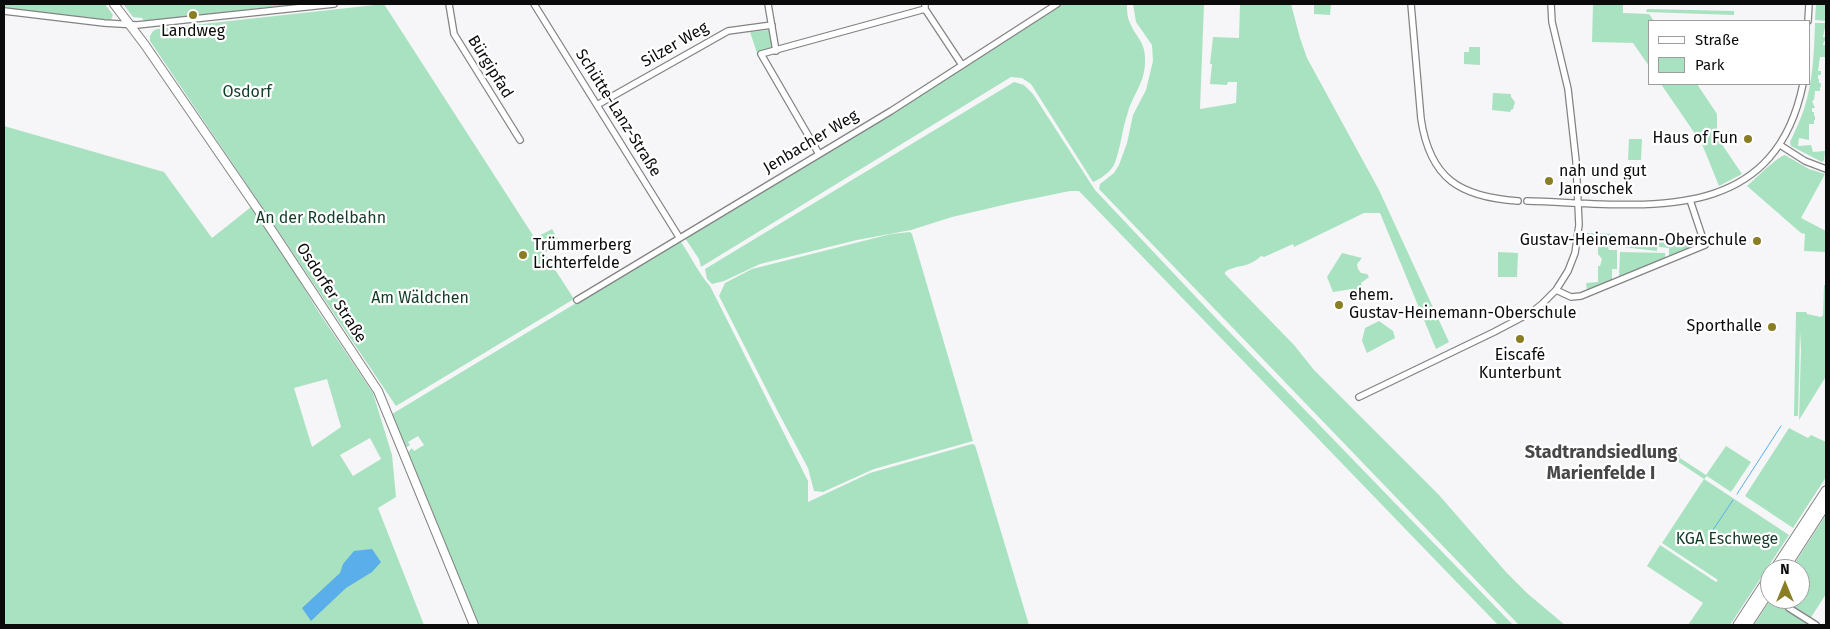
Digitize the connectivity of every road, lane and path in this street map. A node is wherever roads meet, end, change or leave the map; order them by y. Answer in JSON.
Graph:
{"nodes":[{"id":1,"x":114,"y":4,"type":"edge"},
{"id":2,"x":334,"y":4,"type":"edge"},
{"id":3,"x":449,"y":4,"type":"edge"},
{"id":4,"x":534,"y":4,"type":"edge"},
{"id":5,"x":768,"y":4,"type":"edge"},
{"id":6,"x":1057,"y":4,"type":"edge"},
{"id":7,"x":1411,"y":4,"type":"edge"},
{"id":8,"x":1551,"y":4,"type":"edge"},
{"id":9,"x":1809,"y":4,"type":"edge"},
{"id":10,"x":925,"y":6,"type":"edge"},
{"id":11,"x":4,"y":11,"type":"edge"},
{"id":12,"x":1808,"y":20,"type":"edge"},
{"id":13,"x":130,"y":25,"type":"junction"},
{"id":14,"x":772,"y":25,"type":"junction"},
{"id":15,"x":776,"y":50,"type":"junction"},
{"id":16,"x":962,"y":66,"type":"junction"},
{"id":17,"x":1803,"y":85,"type":"edge"},
{"id":18,"x":597,"y":106,"type":"junction"},
{"id":19,"x":520,"y":140,"type":"dead end"},
{"id":20,"x":1780,"y":145,"type":"junction"},
{"id":21,"x":819,"y":154,"type":"junction"},
{"id":22,"x":1826,"y":169,"type":"edge"},
{"id":23,"x":1690,"y":200,"type":"junction"},
{"id":24,"x":1518,"y":201,"type":"dead end"},
{"id":25,"x":1527,"y":201,"type":"dead end"},
{"id":26,"x":1579,"y":202,"type":"junction"},
{"id":27,"x":679,"y":237,"type":"junction"},
{"id":28,"x":1556,"y":290,"type":"junction"},
{"id":29,"x":577,"y":300,"type":"dead end"},
{"id":30,"x":1359,"y":397,"type":"dead end"},
{"id":31,"x":1826,"y":491,"type":"edge"},
{"id":32,"x":1826,"y":504,"type":"edge"},
{"id":33,"x":1782,"y":559,"type":"edge"},
{"id":34,"x":1790,"y":559,"type":"edge"},
{"id":35,"x":1760,"y":591,"type":"edge"},
{"id":36,"x":1760,"y":605,"type":"edge"},
{"id":37,"x":1791,"y":609,"type":"edge"},
{"id":38,"x":474,"y":625,"type":"edge"},
{"id":39,"x":1738,"y":625,"type":"edge"},
{"id":40,"x":1747,"y":625,"type":"edge"},
{"id":41,"x":1816,"y":625,"type":"edge"}],
"edges":[{"from":1,"to":13,"type":"street","name":"Osdorfer Straße"},
{"from":2,"to":13,"type":"street"},
{"from":3,"to":19,"type":"street","name":"Bürgipfad"},
{"from":4,"to":18,"type":"street","name":"Schütte-Lanz-Straße"},
{"from":5,"to":14,"type":"street"},
{"from":6,"to":16,"type":"street","name":"Jenbacher Weg"},
{"from":7,"to":24,"type":"street"},
{"from":8,"to":26,"type":"street"},
{"from":9,"to":12,"type":"street"},
{"from":10,"to":15,"type":"street"},
{"from":10,"to":16,"type":"street"},
{"from":11,"to":13,"type":"street"},
{"from":13,"to":38,"type":"street","name":"Osdorfer Straße"},
{"from":14,"to":15,"type":"street"},
{"from":14,"to":18,"type":"street","name":"Silzer Weg"},
{"from":15,"to":21,"type":"street"},
{"from":16,"to":21,"type":"street","name":"Jenbacher Weg"},
{"from":17,"to":20,"type":"street"},
{"from":18,"to":27,"type":"street","name":"Schütte-Lanz-Straße"},
{"from":20,"to":22,"type":"street"},
{"from":20,"to":23,"type":"street"},
{"from":21,"to":27,"type":"street","name":"Jenbacher Weg"},
{"from":23,"to":26,"type":"street"},
{"from":23,"to":28,"type":"street"},
{"from":25,"to":26,"type":"street"},
{"from":26,"to":28,"type":"street"},
{"from":27,"to":29,"type":"street","name":"Jenbacher Weg"},
{"from":28,"to":30,"type":"street"},
{"from":31,"to":33,"type":"main road"},
{"from":32,"to":34,"type":"main road"},
{"from":35,"to":39,"type":"main road"},
{"from":36,"to":40,"type":"main road"},
{"from":37,"to":41,"type":"street"}]}
